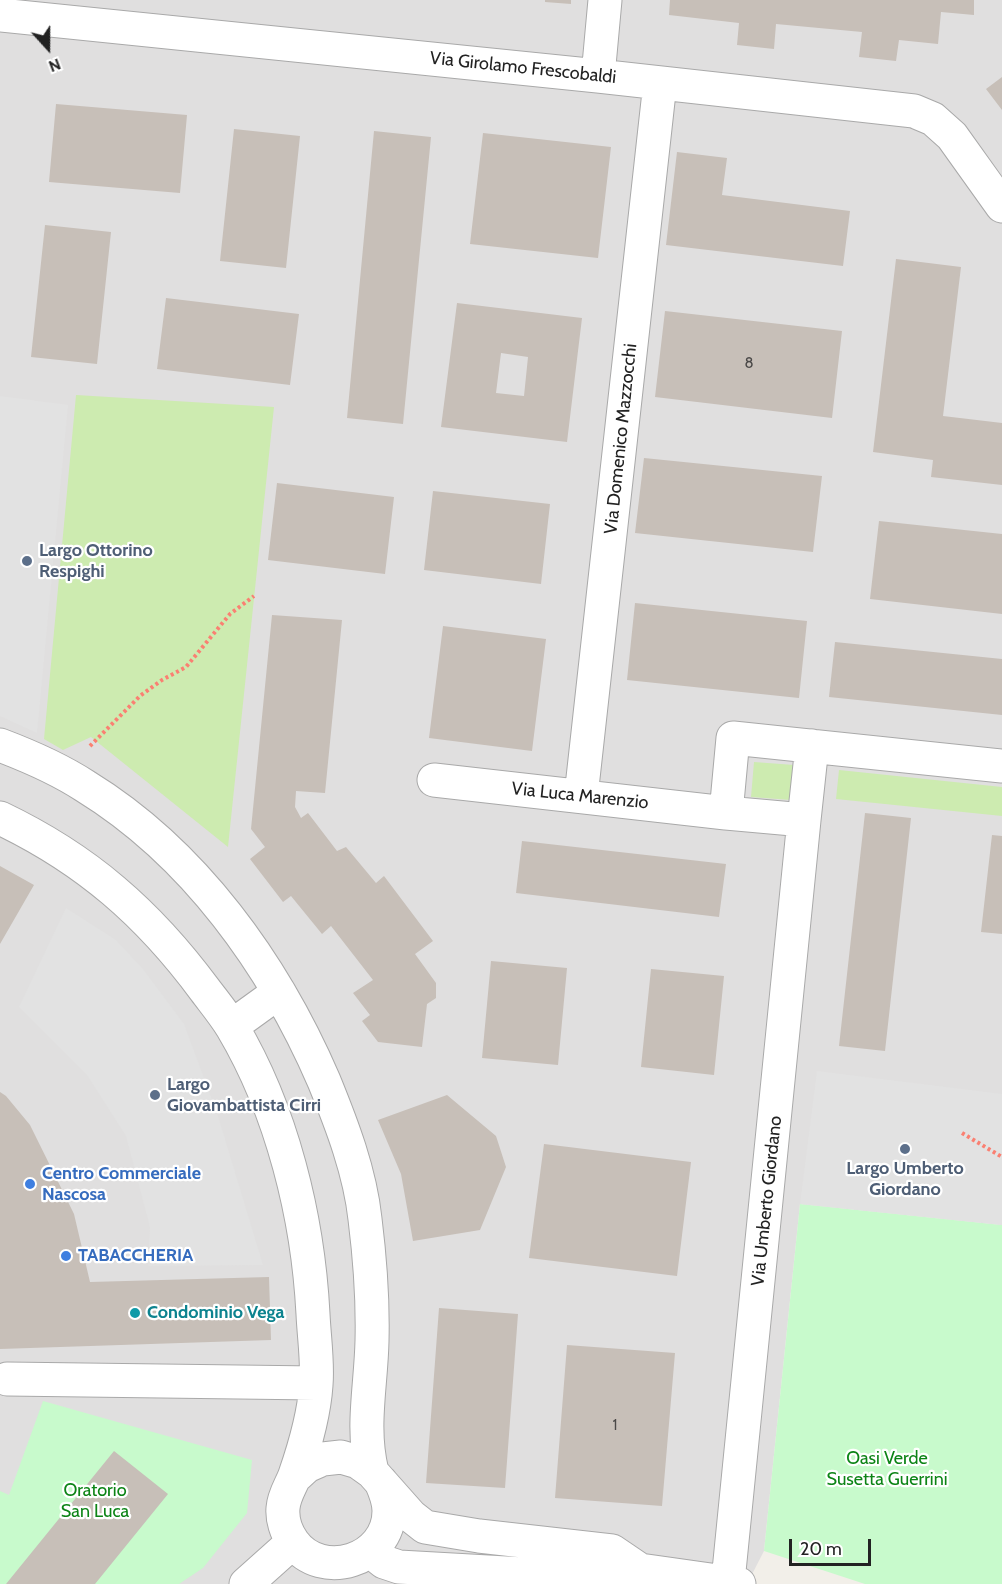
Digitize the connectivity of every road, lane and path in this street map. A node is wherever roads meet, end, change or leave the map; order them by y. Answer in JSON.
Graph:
{"nodes":[{"id":1,"x":605,"y":0,"type":"edge"},
{"id":2,"x":0,"y":15,"type":"edge"},
{"id":3,"x":598,"y":76,"type":"junction"},
{"id":4,"x":660,"y":83,"type":"junction"},
{"id":5,"x":1002,"y":206,"type":"edge"},
{"id":6,"x":254,"y":596,"type":"dead end"},
{"id":7,"x":0,"y":745,"type":"edge"},
{"id":8,"x":90,"y":746,"type":"dead end"},
{"id":9,"x":812,"y":746,"type":"junction"},
{"id":10,"x":1002,"y":766,"type":"edge"},
{"id":11,"x":434,"y":780,"type":"dead end"},
{"id":12,"x":581,"y":796,"type":"junction"},
{"id":13,"x":726,"y":813,"type":"junction"},
{"id":14,"x":0,"y":818,"type":"edge"},
{"id":15,"x":804,"y":820,"type":"junction"},
{"id":16,"x":279,"y":992,"type":"junction"},
{"id":17,"x":232,"y":1026,"type":"junction"},
{"id":18,"x":962,"y":1132,"type":"dead end"},
{"id":19,"x":1002,"y":1156,"type":"edge"},
{"id":20,"x":7,"y":1379,"type":"dead end"},
{"id":21,"x":316,"y":1383,"type":"junction"},
{"id":22,"x":377,"y":1477,"type":"junction"},
{"id":23,"x":294,"y":1478,"type":"junction"},
{"id":24,"x":293,"y":1542,"type":"junction"},
{"id":25,"x":370,"y":1551,"type":"junction"},
{"id":26,"x":640,"y":1570,"type":"junction"},
{"id":27,"x":734,"y":1583,"type":"edge"},
{"id":28,"x":246,"y":1584,"type":"edge"}],
"edges":[{"from":1,"to":3,"type":"street"},
{"from":2,"to":3,"type":"street","name":"Via Girolamo Frescobaldi"},
{"from":3,"to":4,"type":"street","name":"Via Girolamo Frescobaldi"},
{"from":4,"to":5,"type":"street","name":"Via Girolamo Frescobaldi"},
{"from":4,"to":12,"type":"street","name":"Via Domenico Mazzocchi"},
{"from":6,"to":8,"type":"path"},
{"from":7,"to":16,"type":"street"},
{"from":9,"to":10,"type":"street"},
{"from":9,"to":13,"type":"street"},
{"from":9,"to":15,"type":"street"},
{"from":11,"to":12,"type":"street","name":"Via Luca Marenzio"},
{"from":12,"to":13,"type":"street","name":"Via Luca Marenzio"},
{"from":13,"to":15,"type":"street","name":"Via Luca Marenzio"},
{"from":14,"to":17,"type":"street"},
{"from":15,"to":27,"type":"street","name":"Via Umberto Giordano"},
{"from":16,"to":17,"type":"street"},
{"from":16,"to":22,"type":"street"},
{"from":17,"to":21,"type":"street"},
{"from":18,"to":19,"type":"path"},
{"from":20,"to":21,"type":"street"},
{"from":21,"to":23,"type":"street"},
{"from":22,"to":23,"type":"street"},
{"from":22,"to":25,"type":"street"},
{"from":22,"to":26,"type":"street"},
{"from":23,"to":24,"type":"street"},
{"from":24,"to":25,"type":"street"},
{"from":24,"to":28,"type":"street"},
{"from":25,"to":26,"type":"street"},
{"from":26,"to":27,"type":"street"}]}
